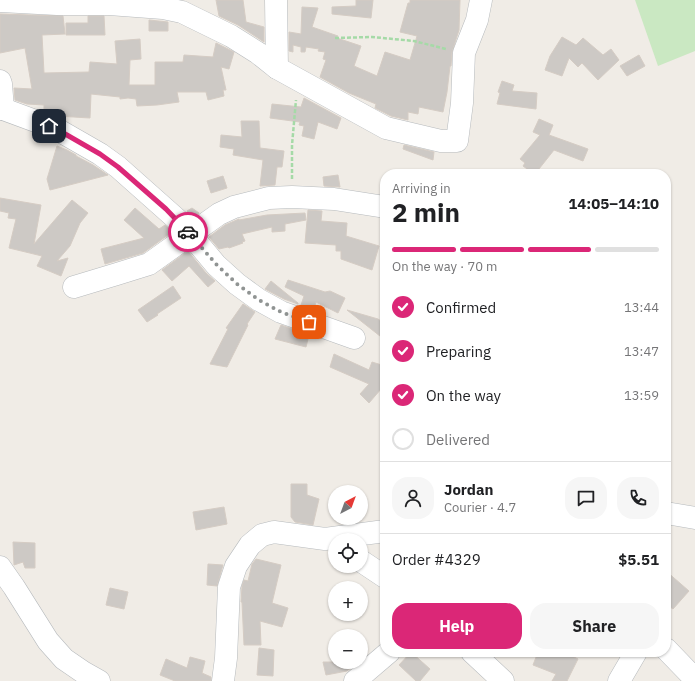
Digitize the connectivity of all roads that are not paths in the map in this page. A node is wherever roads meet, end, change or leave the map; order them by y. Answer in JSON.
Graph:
{"nodes":[{"id":1,"x":276,"y":0,"type":"edge"},
{"id":2,"x":481,"y":0,"type":"edge"},
{"id":3,"x":0,"y":1,"type":"edge"},
{"id":4,"x":277,"y":68,"type":"junction"},
{"id":5,"x":0,"y":81,"type":"edge"},
{"id":6,"x":2,"y":109,"type":"edge"},
{"id":7,"x":380,"y":207,"type":"edge"},
{"id":8,"x":190,"y":234,"type":"junction"},
{"id":9,"x":74,"y":287,"type":"dead end"},
{"id":10,"x":354,"y":338,"type":"dead end"},
{"id":11,"x":671,"y":514,"type":"edge"},
{"id":12,"x":695,"y":518,"type":"edge"},
{"id":13,"x":380,"y":532,"type":"edge"},
{"id":14,"x":368,"y":534,"type":"edge"},
{"id":15,"x":328,"y":542,"type":"edge"},
{"id":16,"x":368,"y":566,"type":"edge"},
{"id":17,"x":0,"y":567,"type":"edge"},
{"id":18,"x":380,"y":574,"type":"edge"},
{"id":19,"x":671,"y":654,"type":"edge"},
{"id":20,"x":383,"y":657,"type":"edge"},
{"id":21,"x":477,"y":657,"type":"edge"},
{"id":22,"x":633,"y":657,"type":"edge"},
{"id":23,"x":695,"y":679,"type":"edge"},
{"id":24,"x":99,"y":681,"type":"edge"},
{"id":25,"x":222,"y":681,"type":"edge"},
{"id":26,"x":355,"y":681,"type":"edge"},
{"id":27,"x":503,"y":681,"type":"edge"},
{"id":28,"x":619,"y":681,"type":"edge"}],
"edges":[{"from":1,"to":4,"type":"street"},
{"from":2,"to":4,"type":"street"},
{"from":3,"to":4,"type":"street"},
{"from":5,"to":6,"type":"street"},
{"from":6,"to":8,"type":"street"},
{"from":7,"to":8,"type":"street"},
{"from":8,"to":9,"type":"street"},
{"from":8,"to":10,"type":"street"},
{"from":11,"to":12,"type":"street"},
{"from":13,"to":14,"type":"street"},
{"from":15,"to":25,"type":"street"},
{"from":16,"to":18,"type":"street"},
{"from":17,"to":24,"type":"street"},
{"from":19,"to":23,"type":"street"},
{"from":20,"to":26,"type":"street"},
{"from":21,"to":27,"type":"street"},
{"from":22,"to":28,"type":"street"}]}
